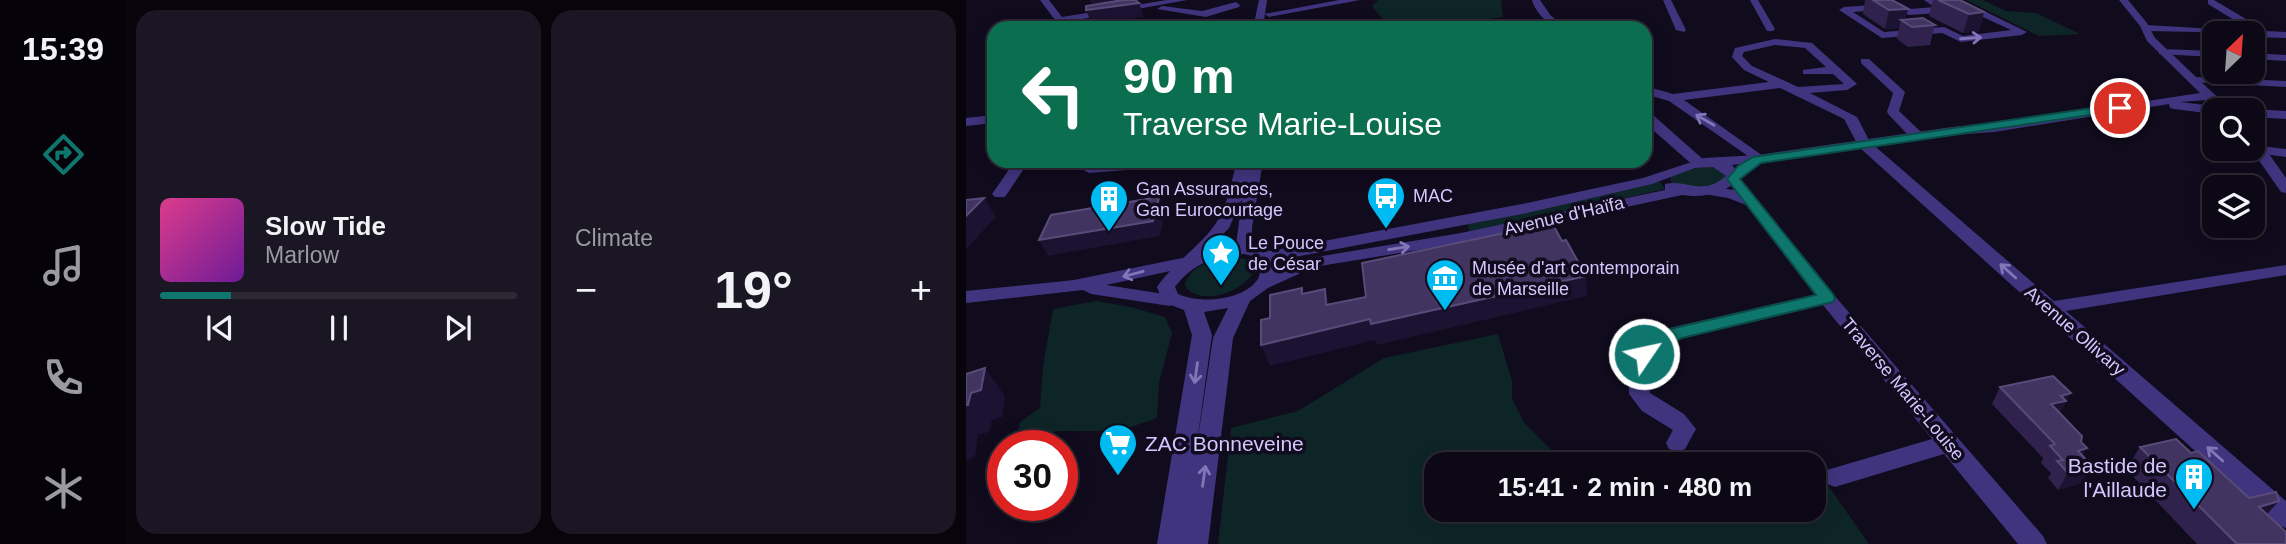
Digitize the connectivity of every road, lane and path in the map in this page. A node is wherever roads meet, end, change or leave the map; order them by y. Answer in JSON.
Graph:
{"nodes":[{"id":1,"x":1044,"y":0,"type":"edge"},
{"id":2,"x":1183,"y":0,"type":"edge"},
{"id":3,"x":1263,"y":0,"type":"edge"},
{"id":4,"x":1270,"y":0,"type":"edge"},
{"id":5,"x":1356,"y":0,"type":"edge"},
{"id":6,"x":1536,"y":0,"type":"edge"},
{"id":7,"x":1667,"y":0,"type":"edge"},
{"id":8,"x":1754,"y":0,"type":"edge"},
{"id":9,"x":1928,"y":0,"type":"edge"},
{"id":10,"x":2123,"y":0,"type":"edge"},
{"id":11,"x":2211,"y":2,"type":"dead end"},
{"id":12,"x":1236,"y":5,"type":"dead end"},
{"id":13,"x":1141,"y":9,"type":"junction"},
{"id":14,"x":1944,"y":9,"type":"junction"},
{"id":15,"x":1269,"y":14,"type":"junction"},
{"id":16,"x":1060,"y":21,"type":"edge"},
{"id":17,"x":1082,"y":21,"type":"edge"},
{"id":18,"x":1259,"y":21,"type":"edge"},
{"id":19,"x":1268,"y":21,"type":"edge"},
{"id":20,"x":1552,"y":21,"type":"edge"},
{"id":21,"x":2238,"y":21,"type":"edge"},
{"id":22,"x":2146,"y":28,"type":"junction"},
{"id":23,"x":1770,"y":29,"type":"dead end"},
{"id":24,"x":1681,"y":30,"type":"dead end"},
{"id":25,"x":2202,"y":31,"type":"edge"},
{"id":26,"x":2265,"y":34,"type":"edge"},
{"id":27,"x":2286,"y":35,"type":"edge"},
{"id":28,"x":2164,"y":52,"type":"junction"},
{"id":29,"x":2202,"y":54,"type":"edge"},
{"id":30,"x":2265,"y":57,"type":"edge"},
{"id":31,"x":2286,"y":58,"type":"edge"},
{"id":32,"x":1865,"y":61,"type":"dead end"},
{"id":33,"x":1836,"y":70,"type":"junction"},
{"id":34,"x":1807,"y":72,"type":"dead end"},
{"id":35,"x":2196,"y":80,"type":"junction"},
{"id":36,"x":1782,"y":84,"type":"junction"},
{"id":37,"x":2286,"y":84,"type":"edge"},
{"id":38,"x":1796,"y":91,"type":"junction"},
{"id":39,"x":1652,"y":93,"type":"edge"},
{"id":40,"x":2212,"y":96,"type":"joint"},
{"id":41,"x":1673,"y":97,"type":"junction"},
{"id":42,"x":2189,"y":97,"type":"junction"},
{"id":43,"x":2154,"y":103,"type":"junction"},
{"id":44,"x":2202,"y":107,"type":"edge"},
{"id":45,"x":2202,"y":109,"type":"edge"},
{"id":46,"x":2265,"y":114,"type":"edge"},
{"id":47,"x":2286,"y":115,"type":"edge"},
{"id":48,"x":987,"y":120,"type":"edge"},
{"id":49,"x":966,"y":122,"type":"edge"},
{"id":50,"x":1652,"y":123,"type":"edge"},
{"id":51,"x":1917,"y":136,"type":"junction"},
{"id":52,"x":1864,"y":144,"type":"junction"},
{"id":53,"x":2265,"y":147,"type":"edge"},
{"id":54,"x":2286,"y":153,"type":"edge"},
{"id":55,"x":2265,"y":158,"type":"edge"},
{"id":56,"x":1758,"y":159,"type":"junction"},
{"id":57,"x":1703,"y":164,"type":"junction"},
{"id":58,"x":1017,"y":168,"type":"edge"},
{"id":59,"x":1101,"y":168,"type":"edge"},
{"id":60,"x":1242,"y":168,"type":"edge"},
{"id":61,"x":1255,"y":168,"type":"edge"},
{"id":62,"x":1089,"y":169,"type":"dead end"},
{"id":63,"x":1665,"y":176,"type":"junction"},
{"id":64,"x":1734,"y":178,"type":"junction"},
{"id":65,"x":2286,"y":189,"type":"edge"},
{"id":66,"x":1704,"y":190,"type":"junction"},
{"id":67,"x":1680,"y":191,"type":"junction"},
{"id":68,"x":1000,"y":194,"type":"dead end"},
{"id":69,"x":1748,"y":201,"type":"junction"},
{"id":70,"x":1446,"y":233,"type":"junction"},
{"id":71,"x":1244,"y":249,"type":"junction"},
{"id":72,"x":1267,"y":256,"type":"junction"},
{"id":73,"x":1192,"y":261,"type":"junction"},
{"id":74,"x":2286,"y":270,"type":"edge"},
{"id":75,"x":1263,"y":284,"type":"junction"},
{"id":76,"x":1074,"y":286,"type":"junction"},
{"id":77,"x":966,"y":297,"type":"edge"},
{"id":78,"x":1243,"y":297,"type":"junction"},
{"id":79,"x":1827,"y":298,"type":"junction"},
{"id":80,"x":1170,"y":300,"type":"junction"},
{"id":81,"x":1192,"y":307,"type":"junction"},
{"id":82,"x":2048,"y":308,"type":"junction"},
{"id":83,"x":1677,"y":443,"type":"dead end"},
{"id":84,"x":1949,"y":443,"type":"junction"},
{"id":85,"x":1835,"y":477,"type":"dead end"},
{"id":86,"x":2276,"y":498,"type":"edge"},
{"id":87,"x":2286,"y":517,"type":"edge"},
{"id":88,"x":1170,"y":544,"type":"edge"},
{"id":89,"x":1195,"y":544,"type":"edge"},
{"id":90,"x":2034,"y":544,"type":"edge"}],
"edges":[{"from":1,"to":16,"type":"street"},
{"from":2,"to":13,"type":"street"},
{"from":3,"to":18,"type":"street"},
{"from":4,"to":15,"type":"street"},
{"from":5,"to":15,"type":"street"},
{"from":6,"to":20,"type":"street"},
{"from":7,"to":24,"type":"street"},
{"from":8,"to":23,"type":"street"},
{"from":9,"to":14,"type":"street"},
{"from":10,"to":22,"type":"street"},
{"from":11,"to":21,"type":"street"},
{"from":12,"to":13,"type":"street"},
{"from":13,"to":17,"type":"street"},
{"from":14,"to":14,"type":"street","one_way":true},
{"from":15,"to":19,"type":"street"},
{"from":22,"to":25,"type":"street"},
{"from":22,"to":28,"type":"street"},
{"from":26,"to":27,"type":"street"},
{"from":28,"to":29,"type":"street"},
{"from":28,"to":35,"type":"street"},
{"from":30,"to":31,"type":"street"},
{"from":32,"to":51,"type":"street"},
{"from":33,"to":34,"type":"street"},
{"from":33,"to":36,"type":"street","name":"Avenue Ollivary"},
{"from":33,"to":38,"type":"street"},
{"from":35,"to":37,"type":"street"},
{"from":35,"to":40,"type":"street"},
{"from":36,"to":38,"type":"street","name":"Avenue Ollivary"},
{"from":36,"to":41,"type":"street"},
{"from":38,"to":52,"type":"street","name":"Avenue Ollivary"},
{"from":39,"to":41,"type":"street"},
{"from":40,"to":42,"type":"street"},
{"from":56,"to":41,"type":"street","one_way":true},
{"from":42,"to":43,"type":"street"},
{"from":42,"to":44,"type":"street"},
{"from":43,"to":45,"type":"street"},
{"from":43,"to":51,"type":"street"},
{"from":46,"to":47,"type":"street"},
{"from":48,"to":49,"type":"street"},
{"from":50,"to":57,"type":"street"},
{"from":51,"to":52,"type":"street"},
{"from":52,"to":56,"type":"street"},
{"from":82,"to":52,"type":"street","name":"Avenue Ollivary","one_way":true},
{"from":53,"to":54,"type":"street"},
{"from":55,"to":65,"type":"street"},
{"from":56,"to":57,"type":"street"},
{"from":56,"to":64,"type":"street"},
{"from":57,"to":63,"type":"street","name":"Avenue d'Haïfa"},
{"from":57,"to":64,"type":"street"},
{"from":58,"to":68,"type":"street"},
{"from":59,"to":62,"type":"street"},
{"from":60,"to":73,"type":"street"},
{"from":61,"to":71,"type":"street"},
{"from":63,"to":67,"type":"street"},
{"from":63,"to":70,"type":"street","name":"Avenue d'Haïfa"},
{"from":64,"to":66,"type":"street"},
{"from":64,"to":69,"type":"street","name":"Traverse Marie-Louise"},
{"from":66,"to":67,"type":"street","name":"Avenue d'Haïfa"},
{"from":66,"to":69,"type":"street"},
{"from":67,"to":70,"type":"street","name":"Avenue d'Haïfa"},
{"from":69,"to":79,"type":"street","name":"Traverse Marie-Louise"},
{"from":70,"to":72,"type":"street","name":"Avenue d'Haïfa"},
{"from":75,"to":70,"type":"street","name":"Avenue d'Haïfa","one_way":true},
{"from":71,"to":72,"type":"street"},
{"from":71,"to":73,"type":"street"},
{"from":72,"to":75,"type":"street"},
{"from":73,"to":76,"type":"street","one_way":true},
{"from":73,"to":80,"type":"street"},
{"from":74,"to":82,"type":"street"},
{"from":75,"to":78,"type":"street","name":"Avenue d'Haïfa"},
{"from":76,"to":77,"type":"street"},
{"from":76,"to":80,"type":"street"},
{"from":78,"to":81,"type":"street"},
{"from":89,"to":78,"type":"street","one_way":true},
{"from":79,"to":83,"type":"street"},
{"from":79,"to":84,"type":"street","name":"Traverse Marie-Louise"},
{"from":80,"to":81,"type":"street"},
{"from":81,"to":88,"type":"street","one_way":true},
{"from":86,"to":82,"type":"street","name":"Avenue Ollivary","one_way":true},
{"from":84,"to":85,"type":"street"},
{"from":84,"to":90,"type":"street","name":"Traverse Marie-Louise"},
{"from":86,"to":87,"type":"street","name":"Avenue Ollivary"}]}
